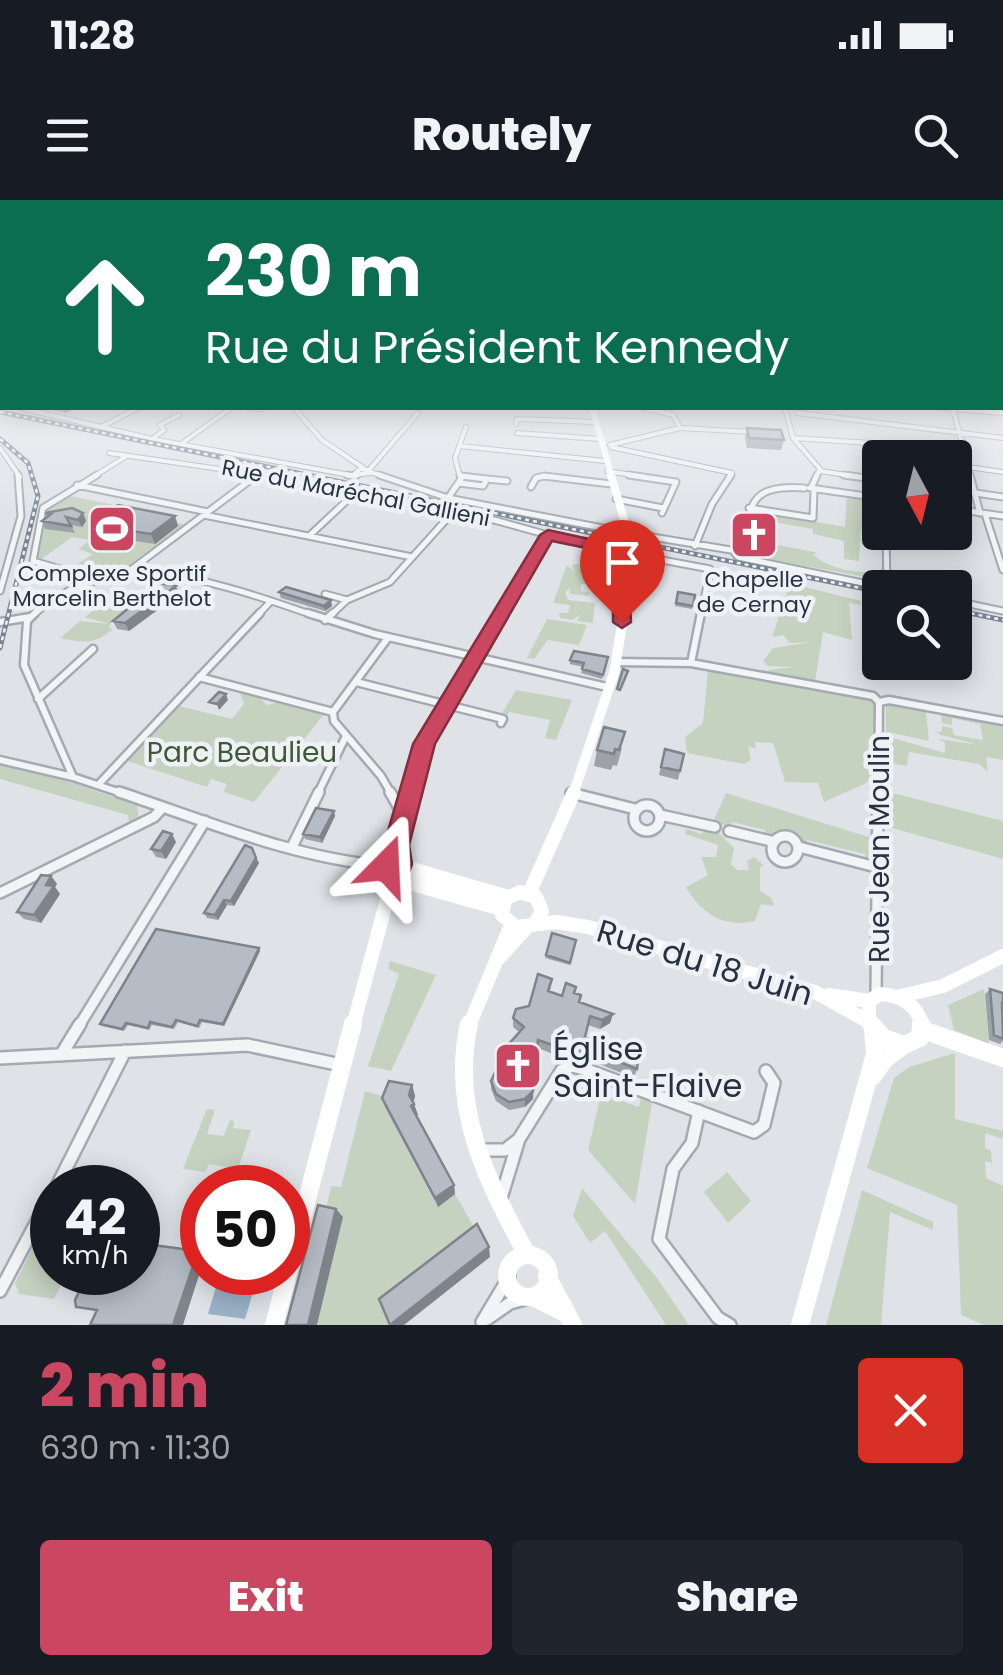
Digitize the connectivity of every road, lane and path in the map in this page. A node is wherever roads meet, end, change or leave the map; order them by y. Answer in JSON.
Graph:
{"nodes":[{"id":1,"x":788,"y":421,"type":"edge"},
{"id":2,"x":82,"y":422,"type":"edge"},
{"id":3,"x":112,"y":422,"type":"edge"},
{"id":4,"x":166,"y":422,"type":"edge"},
{"id":5,"x":212,"y":422,"type":"edge"},
{"id":6,"x":305,"y":422,"type":"edge"},
{"id":7,"x":411,"y":422,"type":"edge"},
{"id":8,"x":544,"y":422,"type":"edge"},
{"id":9,"x":596,"y":422,"type":"joint"},
{"id":10,"x":676,"y":422,"type":"edge"},
{"id":11,"x":870,"y":422,"type":"edge"},
{"id":12,"x":956,"y":422,"type":"edge"},
{"id":13,"x":103,"y":426,"type":"junction"},
{"id":14,"x":466,"y":427,"type":"dead end"},
{"id":15,"x":680,"y":428,"type":"junction"},
{"id":16,"x":760,"y":432,"type":"edge"},
{"id":17,"x":959,"y":432,"type":"junction"},
{"id":18,"x":517,"y":433,"type":"dead end"},
{"id":19,"x":779,"y":433,"type":"edge"},
{"id":20,"x":792,"y":436,"type":"junction"},
{"id":21,"x":152,"y":438,"type":"junction"},
{"id":22,"x":1003,"y":438,"type":"edge"},
{"id":23,"x":961,"y":440,"type":"edge"},
{"id":24,"x":862,"y":442,"type":"edge"},
{"id":25,"x":181,"y":444,"type":"junction"},
{"id":26,"x":460,"y":446,"type":"junction"},
{"id":27,"x":605,"y":447,"type":"junction"},
{"id":28,"x":0,"y":448,"type":"edge"},
{"id":29,"x":109,"y":452,"type":"dead end"},
{"id":30,"x":125,"y":457,"type":"junction"},
{"id":31,"x":972,"y":468,"type":"edge"},
{"id":32,"x":355,"y":470,"type":"junction"},
{"id":33,"x":607,"y":471,"type":"junction"},
{"id":34,"x":368,"y":472,"type":"junction"},
{"id":35,"x":820,"y":472,"type":"junction"},
{"id":36,"x":1003,"y":472,"type":"edge"},
{"id":37,"x":259,"y":473,"type":"junction"},
{"id":38,"x":862,"y":478,"type":"edge"},
{"id":39,"x":460,"y":479,"type":"junction"},
{"id":40,"x":507,"y":481,"type":"dead end"},
{"id":41,"x":612,"y":484,"type":"junction"},
{"id":42,"x":972,"y":484,"type":"edge"},
{"id":43,"x":77,"y":485,"type":"junction"},
{"id":44,"x":788,"y":485,"type":"dead end"},
{"id":45,"x":808,"y":486,"type":"junction"},
{"id":46,"x":530,"y":487,"type":"dead end"},
{"id":47,"x":357,"y":491,"type":"junction"},
{"id":48,"x":974,"y":493,"type":"junction"},
{"id":49,"x":862,"y":495,"type":"edge"},
{"id":50,"x":1003,"y":497,"type":"edge"},
{"id":51,"x":448,"y":498,"type":"junction"},
{"id":52,"x":616,"y":500,"type":"junction"},
{"id":53,"x":749,"y":508,"type":"junction"},
{"id":54,"x":454,"y":512,"type":"junction"},
{"id":55,"x":972,"y":512,"type":"edge"},
{"id":56,"x":206,"y":513,"type":"junction"},
{"id":57,"x":982,"y":513,"type":"junction"},
{"id":58,"x":1003,"y":516,"type":"edge"},
{"id":59,"x":622,"y":528,"type":"junction"},
{"id":60,"x":548,"y":535,"type":"junction"},
{"id":61,"x":309,"y":536,"type":"junction"},
{"id":62,"x":695,"y":546,"type":"junction"},
{"id":63,"x":615,"y":549,"type":"junction"},
{"id":64,"x":0,"y":550,"type":"edge"},
{"id":65,"x":11,"y":552,"type":"junction"},
{"id":66,"x":733,"y":552,"type":"junction"},
{"id":67,"x":412,"y":557,"type":"junction"},
{"id":68,"x":644,"y":562,"type":"junction"},
{"id":69,"x":622,"y":567,"type":"junction"},
{"id":70,"x":1003,"y":570,"type":"edge"},
{"id":71,"x":124,"y":576,"type":"junction"},
{"id":72,"x":90,"y":578,"type":"junction"},
{"id":73,"x":862,"y":583,"type":"edge"},
{"id":74,"x":0,"y":591,"type":"edge"},
{"id":75,"x":325,"y":594,"type":"edge"},
{"id":76,"x":348,"y":600,"type":"junction"},
{"id":77,"x":270,"y":602,"type":"junction"},
{"id":78,"x":972,"y":605,"type":"edge"},
{"id":79,"x":1003,"y":611,"type":"edge"},
{"id":80,"x":325,"y":620,"type":"junction"},
{"id":81,"x":27,"y":621,"type":"junction"},
{"id":82,"x":0,"y":622,"type":"edge"},
{"id":83,"x":388,"y":639,"type":"junction"},
{"id":84,"x":93,"y":649,"type":"dead end"},
{"id":85,"x":475,"y":657,"type":"junction"},
{"id":86,"x":616,"y":662,"type":"junction"},
{"id":87,"x":691,"y":663,"type":"junction"},
{"id":88,"x":199,"y":678,"type":"junction"},
{"id":89,"x":356,"y":682,"type":"junction"},
{"id":90,"x":607,"y":687,"type":"junction"},
{"id":91,"x":38,"y":699,"type":"junction"},
{"id":92,"x":879,"y":702,"type":"junction"},
{"id":93,"x":448,"y":704,"type":"junction"},
{"id":94,"x":333,"y":712,"type":"junction"},
{"id":95,"x":1003,"y":721,"type":"edge"},
{"id":96,"x":501,"y":723,"type":"dead end"},
{"id":97,"x":346,"y":736,"type":"junction"},
{"id":98,"x":0,"y":760,"type":"edge"},
{"id":99,"x":72,"y":777,"type":"junction"},
{"id":100,"x":98,"y":785,"type":"junction"},
{"id":101,"x":571,"y":793,"type":"junction"},
{"id":102,"x":164,"y":807,"type":"junction"},
{"id":103,"x":635,"y":810,"type":"junction"},
{"id":104,"x":660,"y":814,"type":"junction"},
{"id":105,"x":404,"y":817,"type":"junction"},
{"id":106,"x":204,"y":822,"type":"junction"},
{"id":107,"x":715,"y":827,"type":"dead end"},
{"id":108,"x":728,"y":830,"type":"dead end"},
{"id":109,"x":771,"y":841,"type":"junction"},
{"id":110,"x":292,"y":847,"type":"junction"},
{"id":111,"x":799,"y":847,"type":"junction"},
{"id":112,"x":876,"y":866,"type":"junction"},
{"id":113,"x":392,"y":875,"type":"junction"},
{"id":114,"x":0,"y":893,"type":"edge"},
{"id":115,"x":529,"y":894,"type":"junction"},
{"id":116,"x":505,"y":903,"type":"junction"},
{"id":117,"x":542,"y":906,"type":"junction"},
{"id":118,"x":524,"y":925,"type":"junction"},
{"id":119,"x":588,"y":926,"type":"junction"},
{"id":120,"x":1003,"y":956,"type":"edge"},
{"id":121,"x":944,"y":986,"type":"junction"},
{"id":122,"x":815,"y":992,"type":"junction"},
{"id":123,"x":896,"y":995,"type":"junction"},
{"id":124,"x":872,"y":998,"type":"junction"},
{"id":125,"x":921,"y":1022,"type":"junction"},
{"id":126,"x":871,"y":1025,"type":"junction"},
{"id":127,"x":904,"y":1045,"type":"junction"},
{"id":128,"x":125,"y":1051,"type":"junction"},
{"id":129,"x":61,"y":1055,"type":"junction"},
{"id":130,"x":0,"y":1058,"type":"edge"},
{"id":131,"x":1003,"y":1058,"type":"edge"},
{"id":132,"x":342,"y":1065,"type":"junction"},
{"id":133,"x":766,"y":1070,"type":"dead end"},
{"id":134,"x":868,"y":1084,"type":"junction"},
{"id":135,"x":699,"y":1111,"type":"junction"},
{"id":136,"x":519,"y":1139,"type":"junction"},
{"id":137,"x":476,"y":1149,"type":"junction"},
{"id":138,"x":67,"y":1165,"type":"edge"},
{"id":139,"x":496,"y":1190,"type":"junction"},
{"id":140,"x":30,"y":1235,"type":"edge"},
{"id":141,"x":516,"y":1256,"type":"junction"},
{"id":142,"x":547,"y":1276,"type":"junction"},
{"id":143,"x":0,"y":1291,"type":"edge"},
{"id":144,"x":530,"y":1298,"type":"junction"},
{"id":145,"x":570,"y":1320,"type":"edge"},
{"id":146,"x":481,"y":1324,"type":"edge"},
{"id":147,"x":274,"y":1325,"type":"edge"},
{"id":148,"x":730,"y":1325,"type":"edge"},
{"id":149,"x":800,"y":1325,"type":"edge"}],
"edges":[{"from":1,"to":20,"type":"street"},
{"from":2,"to":13,"type":"street"},
{"from":3,"to":13,"type":"street"},
{"from":4,"to":21,"type":"street"},
{"from":5,"to":25,"type":"street"},
{"from":6,"to":32,"type":"street"},
{"from":7,"to":34,"type":"street"},
{"from":8,"to":9,"type":"street"},
{"from":9,"to":27,"type":"street"},
{"from":10,"to":15,"type":"street"},
{"from":11,"to":17,"type":"street"},
{"from":12,"to":17,"type":"street"},
{"from":13,"to":21,"type":"street"},
{"from":14,"to":26,"type":"street"},
{"from":15,"to":16,"type":"street"},
{"from":15,"to":27,"type":"street"},
{"from":17,"to":22,"type":"street"},
{"from":17,"to":23,"type":"street"},
{"from":18,"to":27,"type":"street"},
{"from":19,"to":20,"type":"street"},
{"from":20,"to":24,"type":"street"},
{"from":20,"to":35,"type":"street"},
{"from":21,"to":25,"type":"street"},
{"from":25,"to":32,"type":"street"},
{"from":26,"to":27,"type":"street"},
{"from":26,"to":39,"type":"street"},
{"from":27,"to":33,"type":"street"},
{"from":27,"to":62,"type":"street"},
{"from":28,"to":65,"type":"street"},
{"from":29,"to":30,"type":"street","name":"Rue du Maréchal Gallieni"},
{"from":30,"to":37,"type":"street","name":"Rue du Maréchal Gallieni"},
{"from":30,"to":43,"type":"street"},
{"from":31,"to":36,"type":"street"},
{"from":32,"to":34,"type":"street"},
{"from":33,"to":41,"type":"street"},
{"from":33,"to":52,"type":"street"},
{"from":34,"to":51,"type":"street"},
{"from":35,"to":38,"type":"street"},
{"from":35,"to":45,"type":"street"},
{"from":37,"to":47,"type":"street","name":"Rue du Maréchal Gallieni"},
{"from":37,"to":56,"type":"street"},
{"from":39,"to":40,"type":"street"},
{"from":39,"to":51,"type":"street"},
{"from":41,"to":46,"type":"street"},
{"from":41,"to":52,"type":"street"},
{"from":42,"to":48,"type":"street"},
{"from":43,"to":56,"type":"street"},
{"from":43,"to":72,"type":"street"},
{"from":44,"to":45,"type":"street"},
{"from":45,"to":49,"type":"street"},
{"from":45,"to":53,"type":"street"},
{"from":45,"to":53,"type":"street"},
{"from":47,"to":54,"type":"street","name":"Rue du Maréchal Gallieni"},
{"from":47,"to":61,"type":"street"},
{"from":48,"to":50,"type":"street"},
{"from":48,"to":57,"type":"street"},
{"from":51,"to":59,"type":"street"},
{"from":52,"to":59,"type":"street"},
{"from":53,"to":66,"type":"street"},
{"from":54,"to":60,"type":"street","name":"Rue du Maréchal Gallieni"},
{"from":54,"to":67,"type":"street"},
{"from":55,"to":57,"type":"street"},
{"from":56,"to":61,"type":"street"},
{"from":56,"to":71,"type":"street"},
{"from":57,"to":58,"type":"street"},
{"from":57,"to":70,"type":"street"},
{"from":59,"to":62,"type":"street"},
{"from":59,"to":63,"type":"street"},
{"from":60,"to":63,"type":"street","name":"Rue du Maréchal Gallieni"},
{"from":60,"to":85,"type":"street"},
{"from":61,"to":67,"type":"street"},
{"from":62,"to":66,"type":"street"},
{"from":63,"to":68,"type":"street"},
{"from":63,"to":69,"type":"street"},
{"from":64,"to":65,"type":"street"},
{"from":65,"to":74,"type":"street"},
{"from":66,"to":73,"type":"street"},
{"from":67,"to":76,"type":"street"},
{"from":68,"to":69,"type":"street"},
{"from":68,"to":87,"type":"street"},
{"from":69,"to":86,"type":"street"},
{"from":71,"to":72,"type":"street"},
{"from":71,"to":77,"type":"street"},
{"from":72,"to":81,"type":"street"},
{"from":75,"to":76,"type":"street"},
{"from":76,"to":80,"type":"street"},
{"from":77,"to":80,"type":"street"},
{"from":77,"to":88,"type":"street"},
{"from":78,"to":79,"type":"street"},
{"from":80,"to":83,"type":"street"},
{"from":81,"to":82,"type":"street"},
{"from":81,"to":91,"type":"street"},
{"from":83,"to":85,"type":"street"},
{"from":83,"to":89,"type":"street"},
{"from":84,"to":91,"type":"street"},
{"from":85,"to":90,"type":"street"},
{"from":85,"to":93,"type":"street"},
{"from":86,"to":87,"type":"street"},
{"from":86,"to":90,"type":"street"},
{"from":87,"to":92,"type":"street"},
{"from":88,"to":94,"type":"street"},
{"from":88,"to":100,"type":"street"},
{"from":89,"to":93,"type":"street"},
{"from":89,"to":94,"type":"street"},
{"from":90,"to":101,"type":"street"},
{"from":91,"to":99,"type":"street"},
{"from":92,"to":95,"type":"street"},
{"from":92,"to":112,"type":"street","name":"Rue Jean Moulin"},
{"from":93,"to":96,"type":"street"},
{"from":93,"to":105,"type":"street"},
{"from":94,"to":97,"type":"street"},
{"from":97,"to":105,"type":"street"},
{"from":97,"to":110,"type":"street"},
{"from":98,"to":99,"type":"street"},
{"from":99,"to":100,"type":"street"},
{"from":100,"to":102,"type":"street"},
{"from":101,"to":103,"type":"street"},
{"from":101,"to":115,"type":"street"},
{"from":102,"to":106,"type":"street"},
{"from":102,"to":114,"type":"street"},
{"from":103,"to":104,"type":"street"},
{"from":103,"to":104,"type":"street"},
{"from":104,"to":107,"type":"street"},
{"from":105,"to":113,"type":"street"},
{"from":106,"to":110,"type":"street"},
{"from":106,"to":129,"type":"street"},
{"from":108,"to":109,"type":"street"},
{"from":109,"to":111,"type":"street"},
{"from":109,"to":111,"type":"street"},
{"from":110,"to":113,"type":"street"},
{"from":111,"to":112,"type":"street"},
{"from":112,"to":124,"type":"street","name":"Rue Jean Moulin"},
{"from":113,"to":116,"type":"street"},
{"from":113,"to":132,"type":"street"},
{"from":115,"to":116,"type":"street"},
{"from":115,"to":117,"type":"street"},
{"from":116,"to":118,"type":"street"},
{"from":117,"to":118,"type":"street"},
{"from":117,"to":119,"type":"street"},
{"from":118,"to":119,"type":"street","name":"Rue du 18 Juin"},
{"from":118,"to":137,"type":"street"},
{"from":119,"to":122,"type":"street","name":"Rue du 18 Juin"},
{"from":120,"to":121,"type":"street"},
{"from":121,"to":123,"type":"street"},
{"from":121,"to":125,"type":"street"},
{"from":122,"to":124,"type":"street"},
{"from":122,"to":126,"type":"street","name":"Rue du 18 Juin"},
{"from":123,"to":124,"type":"street"},
{"from":123,"to":125,"type":"street"},
{"from":124,"to":126,"type":"street"},
{"from":125,"to":127,"type":"street"},
{"from":125,"to":131,"type":"street"},
{"from":126,"to":127,"type":"street"},
{"from":126,"to":134,"type":"street"},
{"from":127,"to":134,"type":"street"},
{"from":128,"to":129,"type":"street"},
{"from":128,"to":132,"type":"street"},
{"from":128,"to":138,"type":"street"},
{"from":129,"to":130,"type":"street"},
{"from":132,"to":147,"type":"street"},
{"from":133,"to":135,"type":"street"},
{"from":134,"to":149,"type":"street"},
{"from":135,"to":136,"type":"street"},
{"from":135,"to":148,"type":"street"},
{"from":136,"to":137,"type":"street"},
{"from":136,"to":139,"type":"street"},
{"from":137,"to":139,"type":"street"},
{"from":139,"to":141,"type":"street"},
{"from":140,"to":143,"type":"street"},
{"from":141,"to":142,"type":"street"},
{"from":141,"to":144,"type":"street"},
{"from":141,"to":146,"type":"street"},
{"from":142,"to":144,"type":"street"},
{"from":142,"to":145,"type":"street"},
{"from":144,"to":145,"type":"street"},
{"from":144,"to":146,"type":"street"}]}
